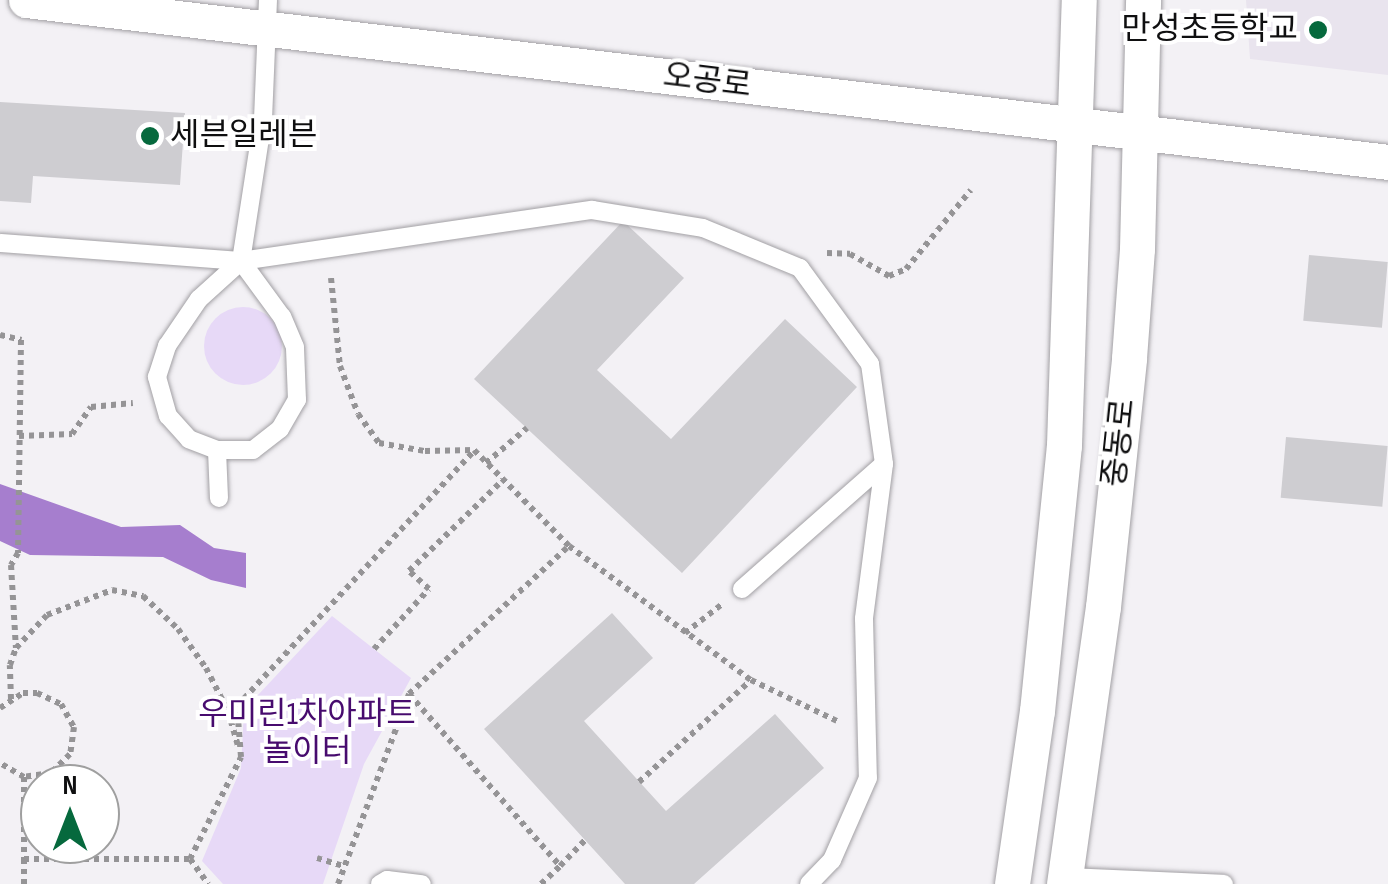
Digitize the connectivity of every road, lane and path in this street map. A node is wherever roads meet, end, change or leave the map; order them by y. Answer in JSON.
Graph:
{"nodes":[{"id":1,"x":26,"y":0,"type":"edge"},
{"id":2,"x":1079,"y":0,"type":"edge"},
{"id":3,"x":1143,"y":0,"type":"edge"},
{"id":4,"x":266,"y":14,"type":"edge"},
{"id":5,"x":1074,"y":125,"type":"junction"},
{"id":6,"x":1140,"y":131,"type":"junction"},
{"id":7,"x":1388,"y":162,"type":"edge"},
{"id":8,"x":971,"y":190,"type":"dead end"},
{"id":9,"x":0,"y":243,"type":"edge"},
{"id":10,"x":329,"y":246,"type":"junction"},
{"id":11,"x":241,"y":261,"type":"junction"},
{"id":12,"x":800,"y":268,"type":"junction"},
{"id":13,"x":1,"y":338,"type":"edge"},
{"id":14,"x":164,"y":403,"type":"junction"},
{"id":15,"x":527,"y":428,"type":"dead end"},
{"id":16,"x":19,"y":436,"type":"junction"},
{"id":17,"x":218,"y":450,"type":"junction"},
{"id":18,"x":474,"y":450,"type":"junction"},
{"id":19,"x":486,"y":463,"type":"junction"},
{"id":20,"x":884,"y":464,"type":"junction"},
{"id":21,"x":503,"y":480,"type":"junction"},
{"id":22,"x":218,"y":498,"type":"dead end"},
{"id":23,"x":569,"y":546,"type":"junction"},
{"id":24,"x":742,"y":588,"type":"joint"},
{"id":25,"x":685,"y":633,"type":"junction"},
{"id":26,"x":16,"y":648,"type":"junction"},
{"id":27,"x":374,"y":649,"type":"dead end"},
{"id":28,"x":751,"y":680,"type":"junction"},
{"id":29,"x":408,"y":694,"type":"junction"},
{"id":30,"x":11,"y":698,"type":"junction"},
{"id":31,"x":0,"y":708,"type":"edge"},
{"id":32,"x":867,"y":735,"type":"junction"},
{"id":33,"x":241,"y":757,"type":"junction"},
{"id":34,"x":63,"y":764,"type":"edge"},
{"id":35,"x":640,"y":782,"type":"dead end"},
{"id":36,"x":586,"y":840,"type":"dead end"},
{"id":37,"x":317,"y":858,"type":"dead end"},
{"id":38,"x":120,"y":859,"type":"edge"},
{"id":39,"x":190,"y":859,"type":"junction"},
{"id":40,"x":344,"y":866,"type":"junction"},
{"id":41,"x":560,"y":866,"type":"junction"},
{"id":42,"x":1065,"y":881,"type":"edge"},
{"id":43,"x":208,"y":884,"type":"edge"},
{"id":44,"x":338,"y":884,"type":"edge"},
{"id":45,"x":380,"y":884,"type":"edge"},
{"id":46,"x":422,"y":884,"type":"edge"},
{"id":47,"x":541,"y":884,"type":"edge"},
{"id":48,"x":808,"y":884,"type":"edge"},
{"id":49,"x":1012,"y":884,"type":"edge"},
{"id":50,"x":1224,"y":884,"type":"edge"}],
"edges":[{"from":1,"to":4,"type":"street","name":"오공로"},
{"from":2,"to":5,"type":"street","name":"중동로"},
{"from":3,"to":6,"type":"street","name":"중동로"},
{"from":4,"to":5,"type":"street","name":"오공로"},
{"from":4,"to":11,"type":"lane"},
{"from":5,"to":6,"type":"street","name":"오공로"},
{"from":5,"to":49,"type":"street","name":"중동로"},
{"from":6,"to":7,"type":"street","name":"오공로"},
{"from":6,"to":42,"type":"street","name":"중동로"},
{"from":8,"to":12,"type":"path"},
{"from":9,"to":11,"type":"lane"},
{"from":10,"to":11,"type":"lane"},
{"from":10,"to":12,"type":"lane"},
{"from":10,"to":18,"type":"path"},
{"from":11,"to":14,"type":"lane"},
{"from":11,"to":17,"type":"lane"},
{"from":12,"to":20,"type":"lane"},
{"from":13,"to":16,"type":"path"},
{"from":14,"to":16,"type":"path"},
{"from":14,"to":17,"type":"lane"},
{"from":15,"to":19,"type":"path"},
{"from":16,"to":26,"type":"path"},
{"from":17,"to":22,"type":"lane"},
{"from":18,"to":19,"type":"path"},
{"from":18,"to":33,"type":"path"},
{"from":19,"to":21,"type":"path"},
{"from":20,"to":24,"type":"lane"},
{"from":20,"to":32,"type":"lane"},
{"from":21,"to":23,"type":"path"},
{"from":21,"to":27,"type":"path"},
{"from":23,"to":25,"type":"path"},
{"from":23,"to":29,"type":"path"},
{"from":24,"to":25,"type":"path"},
{"from":25,"to":28,"type":"path"},
{"from":26,"to":30,"type":"path"},
{"from":26,"to":33,"type":"path"},
{"from":28,"to":32,"type":"path"},
{"from":28,"to":35,"type":"path"},
{"from":29,"to":40,"type":"path"},
{"from":29,"to":41,"type":"path"},
{"from":30,"to":31,"type":"path"},
{"from":30,"to":34,"type":"path"},
{"from":32,"to":48,"type":"lane"},
{"from":33,"to":39,"type":"path"},
{"from":36,"to":41,"type":"path"},
{"from":37,"to":40,"type":"path"},
{"from":38,"to":39,"type":"path"},
{"from":39,"to":43,"type":"path"},
{"from":40,"to":44,"type":"path"},
{"from":41,"to":47,"type":"path"},
{"from":42,"to":50,"type":"lane"},
{"from":45,"to":46,"type":"lane"}]}
